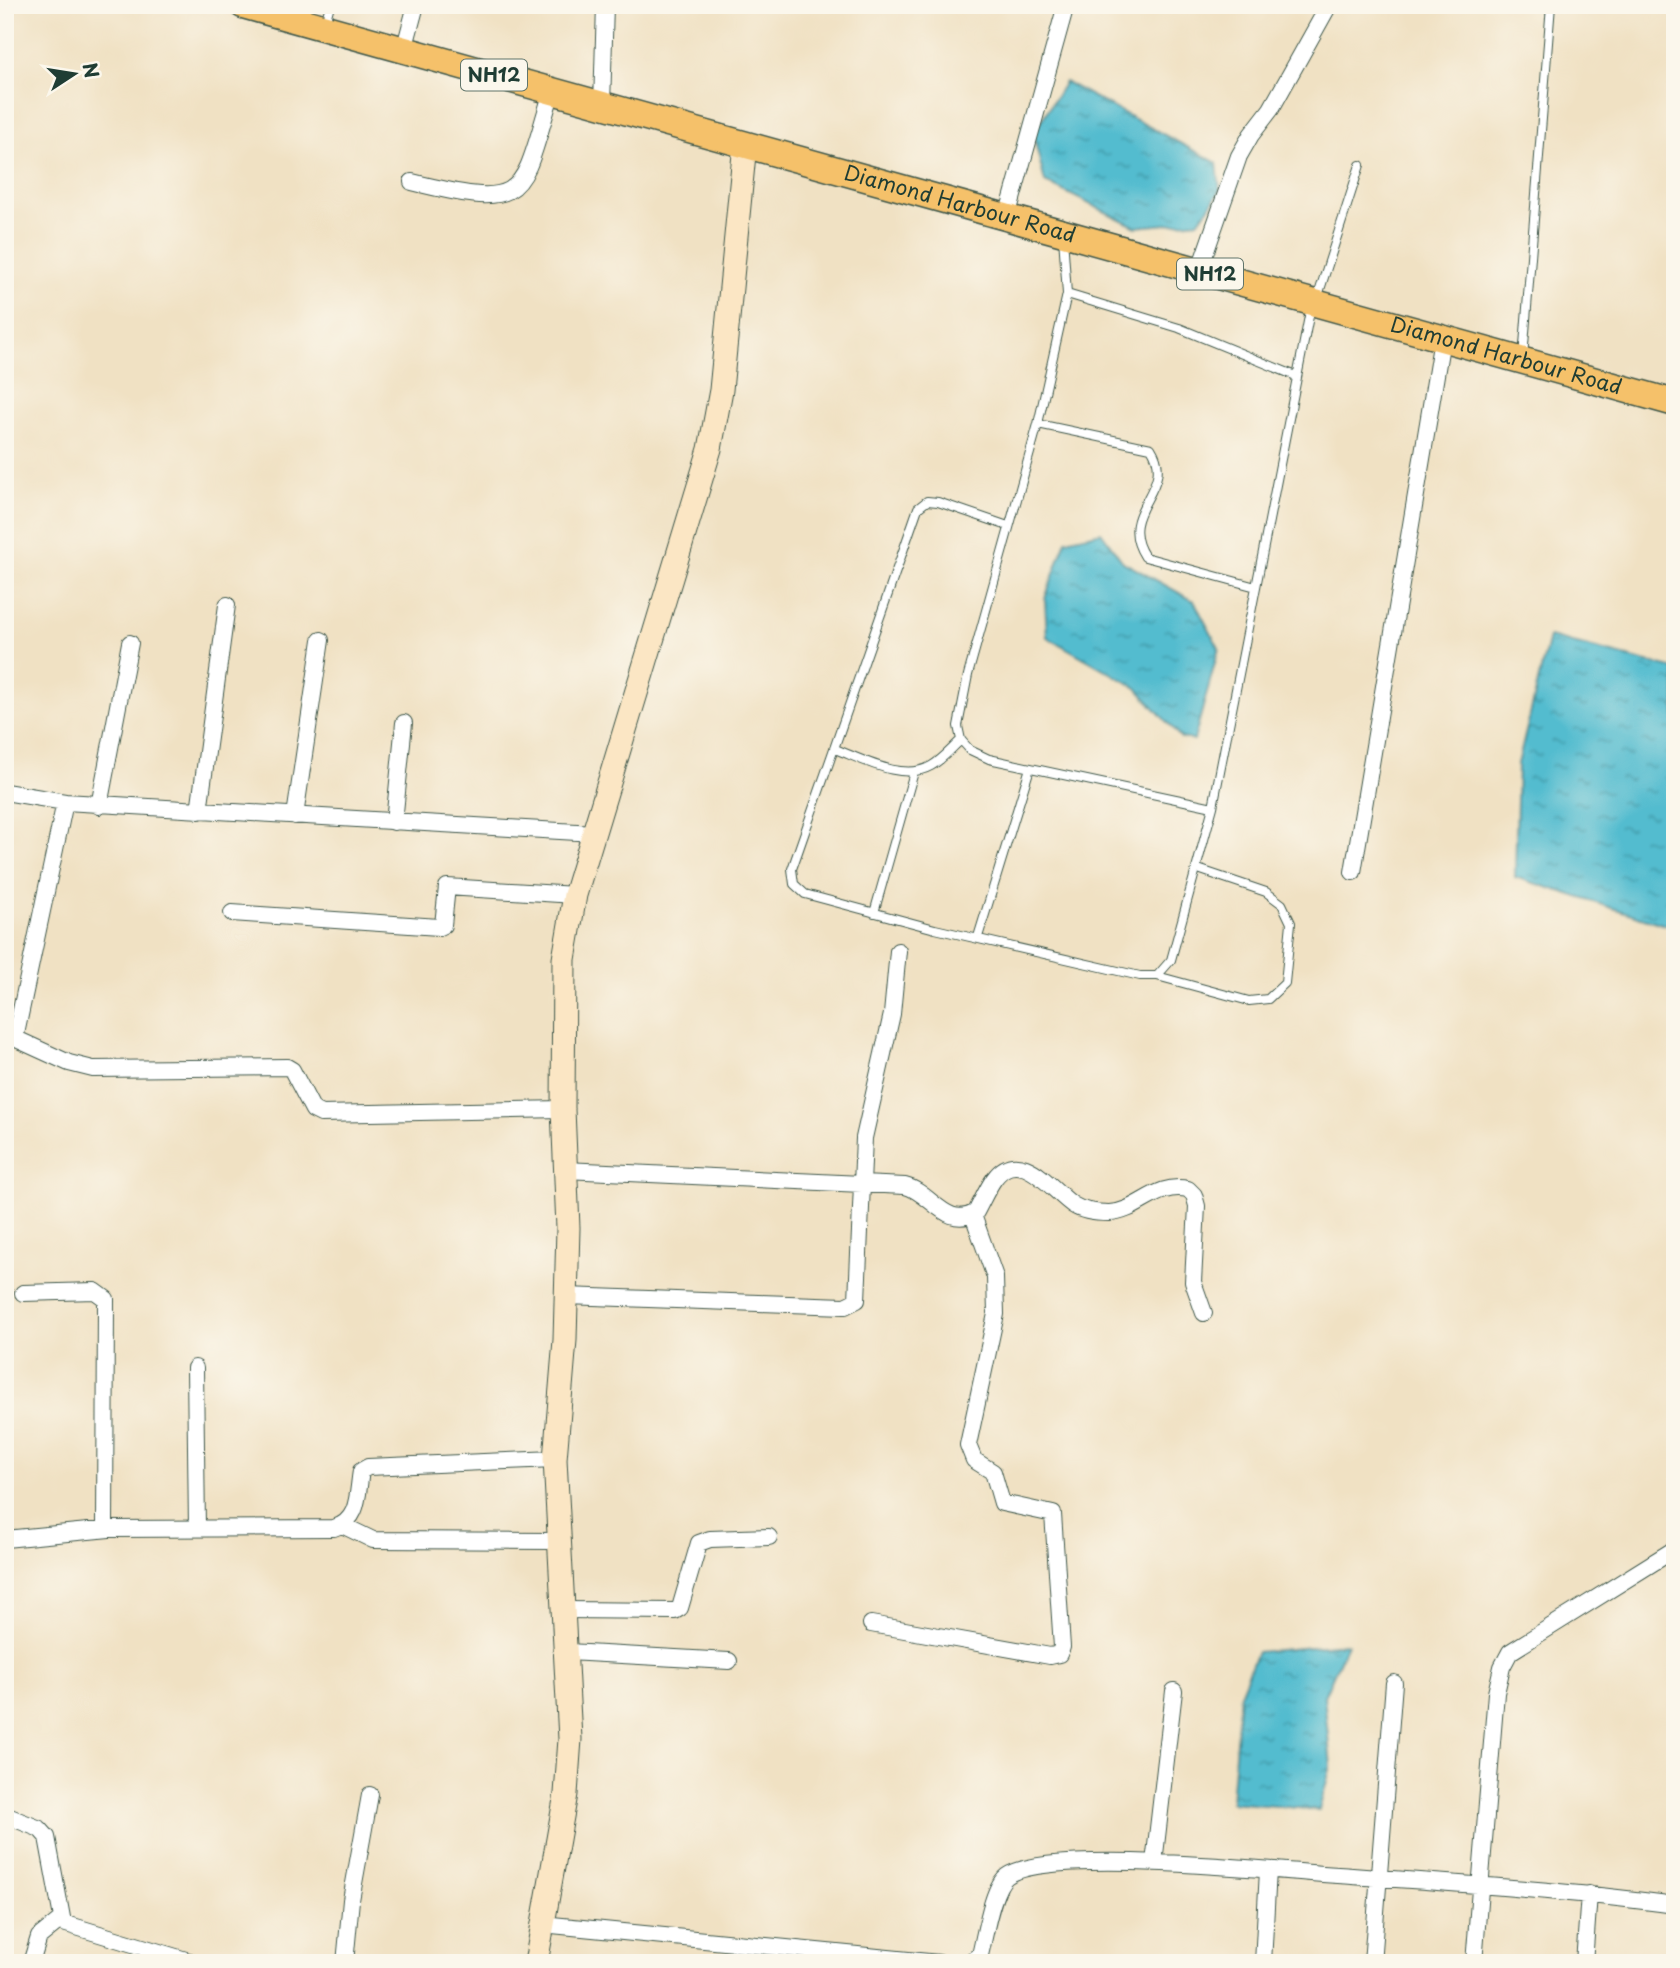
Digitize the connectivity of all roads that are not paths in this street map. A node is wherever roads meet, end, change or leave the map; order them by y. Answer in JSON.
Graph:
{"nodes":[{"id":1,"x":243,"y":5,"type":"edge"},
{"id":2,"x":416,"y":5,"type":"edge"},
{"id":3,"x":605,"y":5,"type":"edge"},
{"id":4,"x":1066,"y":5,"type":"edge"},
{"id":5,"x":1329,"y":5,"type":"edge"},
{"id":6,"x":1551,"y":5,"type":"edge"},
{"id":7,"x":327,"y":16,"type":"edge"},
{"id":8,"x":404,"y":50,"type":"junction"},
{"id":9,"x":552,"y":91,"type":"junction"},
{"id":10,"x":602,"y":105,"type":"junction"},
{"id":11,"x":745,"y":144,"type":"junction"},
{"id":12,"x":1360,"y":165,"type":"dead end"},
{"id":13,"x":412,"y":182,"type":"dead end"},
{"id":14,"x":1007,"y":217,"type":"junction"},
{"id":15,"x":1063,"y":233,"type":"junction"},
{"id":16,"x":1199,"y":271,"type":"junction"},
{"id":17,"x":1067,"y":294,"type":"junction"},
{"id":18,"x":1314,"y":302,"type":"junction"},
{"id":19,"x":1442,"y":339,"type":"junction"},
{"id":20,"x":1522,"y":362,"type":"junction"},
{"id":21,"x":1296,"y":376,"type":"junction"},
{"id":22,"x":1675,"y":403,"type":"edge"},
{"id":23,"x":1038,"y":424,"type":"junction"},
{"id":24,"x":1008,"y":526,"type":"junction"},
{"id":25,"x":1255,"y":587,"type":"junction"},
{"id":26,"x":227,"y":605,"type":"dead end"},
{"id":27,"x":321,"y":640,"type":"dead end"},
{"id":28,"x":130,"y":643,"type":"dead end"},
{"id":29,"x":404,"y":723,"type":"dead end"},
{"id":30,"x":961,"y":740,"type":"junction"},
{"id":31,"x":835,"y":749,"type":"junction"},
{"id":32,"x":1030,"y":768,"type":"junction"},
{"id":33,"x":915,"y":772,"type":"junction"},
{"id":34,"x":5,"y":792,"type":"edge"},
{"id":35,"x":65,"y":802,"type":"junction"},
{"id":36,"x":99,"y":806,"type":"junction"},
{"id":37,"x":1213,"y":807,"type":"junction"},
{"id":38,"x":199,"y":811,"type":"junction"},
{"id":39,"x":295,"y":816,"type":"junction"},
{"id":40,"x":394,"y":822,"type":"junction"},
{"id":41,"x":594,"y":833,"type":"junction"},
{"id":42,"x":1198,"y":869,"type":"junction"},
{"id":43,"x":1353,"y":872,"type":"dead end"},
{"id":44,"x":575,"y":895,"type":"junction"},
{"id":45,"x":874,"y":912,"type":"junction"},
{"id":46,"x":232,"y":913,"type":"dead end"},
{"id":47,"x":978,"y":937,"type":"junction"},
{"id":48,"x":898,"y":951,"type":"dead end"},
{"id":49,"x":1157,"y":976,"type":"junction"},
{"id":50,"x":9,"y":1038,"type":"edge"},
{"id":51,"x":563,"y":1109,"type":"junction"},
{"id":52,"x":565,"y":1170,"type":"junction"},
{"id":53,"x":864,"y":1184,"type":"junction"},
{"id":54,"x":973,"y":1214,"type":"junction"},
{"id":55,"x":23,"y":1293,"type":"dead end"},
{"id":56,"x":566,"y":1296,"type":"junction"},
{"id":57,"x":1205,"y":1313,"type":"dead end"},
{"id":58,"x":195,"y":1368,"type":"dead end"},
{"id":59,"x":555,"y":1459,"type":"junction"},
{"id":60,"x":342,"y":1525,"type":"junction"},
{"id":61,"x":197,"y":1528,"type":"junction"},
{"id":62,"x":105,"y":1529,"type":"junction"},
{"id":63,"x":769,"y":1537,"type":"dead end"},
{"id":64,"x":5,"y":1539,"type":"edge"},
{"id":65,"x":558,"y":1541,"type":"junction"},
{"id":66,"x":1675,"y":1549,"type":"edge"},
{"id":67,"x":564,"y":1610,"type":"junction"},
{"id":68,"x":871,"y":1624,"type":"dead end"},
{"id":69,"x":568,"y":1652,"type":"junction"},
{"id":70,"x":729,"y":1661,"type":"dead end"},
{"id":71,"x":1394,"y":1683,"type":"dead end"},
{"id":72,"x":1174,"y":1691,"type":"dead end"},
{"id":73,"x":370,"y":1795,"type":"dead end"},
{"id":74,"x":5,"y":1815,"type":"edge"},
{"id":75,"x":1154,"y":1863,"type":"junction"},
{"id":76,"x":1268,"y":1870,"type":"junction"},
{"id":77,"x":1378,"y":1878,"type":"junction"},
{"id":78,"x":1479,"y":1885,"type":"junction"},
{"id":79,"x":1589,"y":1894,"type":"junction"},
{"id":80,"x":1675,"y":1905,"type":"edge"},
{"id":81,"x":61,"y":1920,"type":"junction"},
{"id":82,"x":542,"y":1924,"type":"junction"},
{"id":83,"x":31,"y":1963,"type":"edge"},
{"id":84,"x":196,"y":1963,"type":"edge"},
{"id":85,"x":345,"y":1963,"type":"edge"},
{"id":86,"x":536,"y":1963,"type":"edge"},
{"id":87,"x":939,"y":1963,"type":"edge"},
{"id":88,"x":968,"y":1963,"type":"edge"},
{"id":89,"x":1263,"y":1963,"type":"edge"},
{"id":90,"x":1372,"y":1963,"type":"edge"},
{"id":91,"x":1474,"y":1963,"type":"edge"},
{"id":92,"x":1584,"y":1963,"type":"edge"}],
"edges":[{"from":1,"to":7,"type":"highway","name":"Diamond Harbour Road","number":"NH12"},
{"from":2,"to":8,"type":"street"},
{"from":3,"to":10,"type":"street"},
{"from":4,"to":14,"type":"street"},
{"from":5,"to":16,"type":"street"},
{"from":6,"to":20,"type":"lane"},
{"from":7,"to":8,"type":"highway","name":"Diamond Harbour Road","number":"NH12"},
{"from":8,"to":9,"type":"highway","name":"Diamond Harbour Road","number":"NH12"},
{"from":9,"to":10,"type":"highway","name":"Diamond Harbour Road","number":"NH12"},
{"from":9,"to":13,"type":"street"},
{"from":10,"to":11,"type":"highway","name":"Diamond Harbour Road","number":"NH12"},
{"from":11,"to":14,"type":"highway","name":"Diamond Harbour Road","number":"NH12"},
{"from":11,"to":41,"type":"main road"},
{"from":12,"to":18,"type":"lane"},
{"from":14,"to":15,"type":"highway","name":"Diamond Harbour Road","number":"NH12"},
{"from":15,"to":16,"type":"highway","name":"Diamond Harbour Road","number":"NH12"},
{"from":15,"to":17,"type":"lane"},
{"from":16,"to":18,"type":"highway","name":"Diamond Harbour Road","number":"NH12"},
{"from":17,"to":21,"type":"lane"},
{"from":17,"to":23,"type":"lane"},
{"from":18,"to":19,"type":"highway","name":"Diamond Harbour Road","number":"NH12"},
{"from":18,"to":21,"type":"lane"},
{"from":19,"to":20,"type":"highway","name":"Diamond Harbour Road","number":"NH12"},
{"from":19,"to":43,"type":"street"},
{"from":20,"to":22,"type":"highway","name":"Diamond Harbour Road","number":"NH12"},
{"from":21,"to":25,"type":"lane"},
{"from":23,"to":24,"type":"lane"},
{"from":23,"to":25,"type":"lane"},
{"from":24,"to":30,"type":"lane"},
{"from":24,"to":31,"type":"lane"},
{"from":25,"to":37,"type":"lane"},
{"from":26,"to":38,"type":"street"},
{"from":27,"to":39,"type":"street"},
{"from":28,"to":36,"type":"street"},
{"from":29,"to":40,"type":"street"},
{"from":30,"to":32,"type":"lane"},
{"from":30,"to":33,"type":"lane"},
{"from":31,"to":33,"type":"lane"},
{"from":31,"to":45,"type":"lane"},
{"from":32,"to":37,"type":"lane"},
{"from":32,"to":47,"type":"lane"},
{"from":33,"to":45,"type":"lane"},
{"from":34,"to":35,"type":"street"},
{"from":35,"to":36,"type":"street"},
{"from":35,"to":50,"type":"street"},
{"from":36,"to":38,"type":"street"},
{"from":37,"to":42,"type":"lane"},
{"from":38,"to":39,"type":"street"},
{"from":39,"to":40,"type":"street"},
{"from":40,"to":41,"type":"street"},
{"from":41,"to":44,"type":"main road"},
{"from":42,"to":49,"type":"lane"},
{"from":42,"to":49,"type":"lane"},
{"from":44,"to":46,"type":"street"},
{"from":44,"to":51,"type":"main road"},
{"from":45,"to":47,"type":"lane"},
{"from":47,"to":49,"type":"lane"},
{"from":48,"to":53,"type":"street"},
{"from":50,"to":51,"type":"street"},
{"from":51,"to":52,"type":"main road"},
{"from":52,"to":53,"type":"street"},
{"from":52,"to":56,"type":"main road"},
{"from":53,"to":54,"type":"street"},
{"from":53,"to":56,"type":"street"},
{"from":54,"to":57,"type":"street"},
{"from":54,"to":68,"type":"street"},
{"from":55,"to":62,"type":"street"},
{"from":56,"to":59,"type":"main road"},
{"from":58,"to":61,"type":"street"},
{"from":59,"to":60,"type":"street"},
{"from":59,"to":65,"type":"main road"},
{"from":60,"to":61,"type":"street"},
{"from":60,"to":65,"type":"street"},
{"from":61,"to":62,"type":"street"},
{"from":62,"to":64,"type":"street"},
{"from":63,"to":67,"type":"street"},
{"from":65,"to":67,"type":"main road"},
{"from":66,"to":78,"type":"street"},
{"from":67,"to":69,"type":"main road"},
{"from":69,"to":70,"type":"street"},
{"from":69,"to":82,"type":"main road"},
{"from":71,"to":77,"type":"street"},
{"from":72,"to":75,"type":"street"},
{"from":73,"to":85,"type":"street"},
{"from":74,"to":81,"type":"street"},
{"from":75,"to":76,"type":"street"},
{"from":75,"to":88,"type":"street"},
{"from":76,"to":77,"type":"street"},
{"from":76,"to":89,"type":"street"},
{"from":77,"to":78,"type":"street"},
{"from":77,"to":90,"type":"street"},
{"from":78,"to":79,"type":"street"},
{"from":78,"to":91,"type":"street"},
{"from":79,"to":80,"type":"street"},
{"from":79,"to":92,"type":"street"},
{"from":81,"to":83,"type":"street"},
{"from":81,"to":84,"type":"street"},
{"from":82,"to":86,"type":"main road"},
{"from":82,"to":87,"type":"street"}]}
